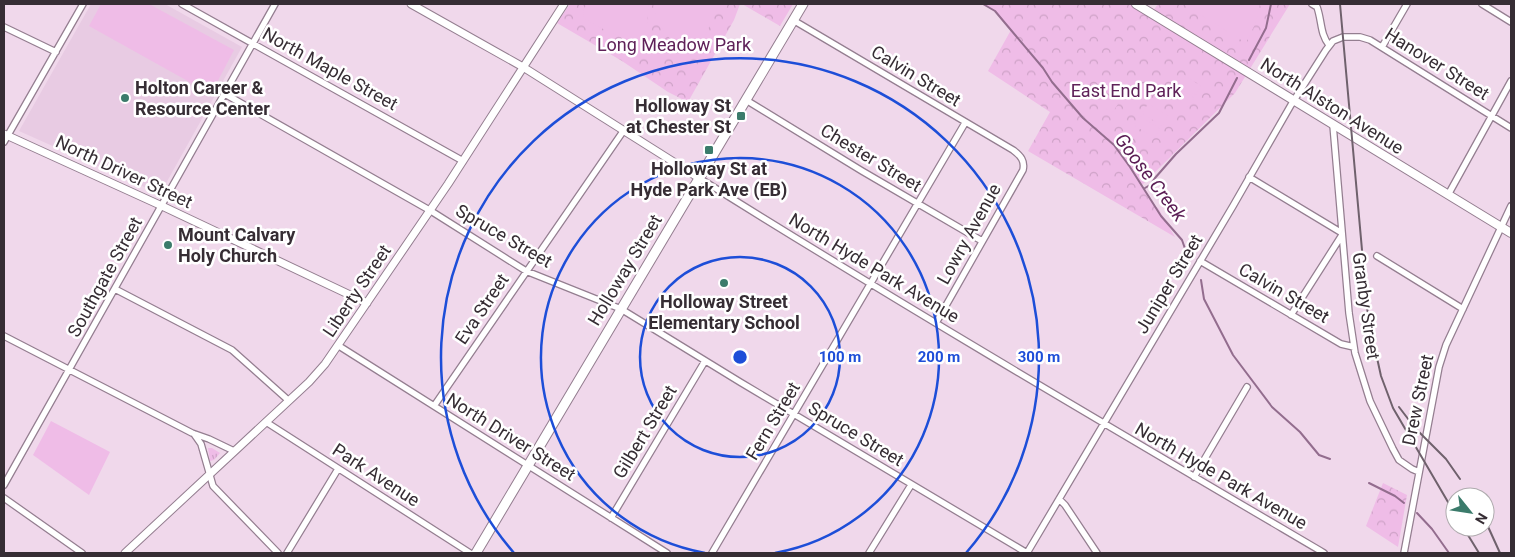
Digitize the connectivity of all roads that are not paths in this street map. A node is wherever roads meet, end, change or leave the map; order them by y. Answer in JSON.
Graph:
{"nodes":[{"id":1,"x":83,"y":4,"type":"edge"},
{"id":2,"x":182,"y":4,"type":"edge"},
{"id":3,"x":275,"y":4,"type":"edge"},
{"id":4,"x":411,"y":4,"type":"edge"},
{"id":5,"x":564,"y":4,"type":"edge"},
{"id":6,"x":803,"y":4,"type":"edge"},
{"id":7,"x":1136,"y":4,"type":"edge"},
{"id":8,"x":1312,"y":4,"type":"edge"},
{"id":9,"x":1407,"y":4,"type":"edge"},
{"id":10,"x":1482,"y":4,"type":"edge"},
{"id":11,"x":1148,"y":7,"type":"edge"},
{"id":12,"x":793,"y":20,"type":"junction"},
{"id":13,"x":1511,"y":22,"type":"edge"},
{"id":14,"x":4,"y":27,"type":"edge"},
{"id":15,"x":1343,"y":37,"type":"joint"},
{"id":16,"x":253,"y":43,"type":"junction"},
{"id":17,"x":1329,"y":45,"type":"junction"},
{"id":18,"x":1382,"y":47,"type":"junction"},
{"id":19,"x":56,"y":52,"type":"junction"},
{"id":20,"x":523,"y":67,"type":"junction"},
{"id":21,"x":1511,"y":81,"type":"edge"},
{"id":22,"x":225,"y":94,"type":"junction"},
{"id":23,"x":746,"y":100,"type":"junction"},
{"id":24,"x":1294,"y":100,"type":"junction"},
{"id":25,"x":1491,"y":116,"type":"junction"},
{"id":26,"x":966,"y":123,"type":"junction"},
{"id":27,"x":1333,"y":125,"type":"junction"},
{"id":28,"x":1511,"y":128,"type":"edge"},
{"id":29,"x":624,"y":130,"type":"junction"},
{"id":30,"x":5,"y":137,"type":"edge"},
{"id":31,"x":1023,"y":159,"type":"joint"},
{"id":32,"x":463,"y":161,"type":"junction"},
{"id":33,"x":1249,"y":177,"type":"junction"},
{"id":34,"x":699,"y":178,"type":"junction"},
{"id":35,"x":1448,"y":195,"type":"junction"},
{"id":36,"x":918,"y":204,"type":"junction"},
{"id":37,"x":162,"y":206,"type":"junction"},
{"id":38,"x":1511,"y":206,"type":"edge"},
{"id":39,"x":431,"y":210,"type":"junction"},
{"id":40,"x":1501,"y":228,"type":"junction"},
{"id":41,"x":1342,"y":234,"type":"junction"},
{"id":42,"x":1511,"y":234,"type":"edge"},
{"id":43,"x":982,"y":241,"type":"junction"},
{"id":44,"x":1377,"y":256,"type":"dead end"},
{"id":45,"x":1200,"y":261,"type":"junction"},
{"id":46,"x":526,"y":271,"type":"junction"},
{"id":47,"x":871,"y":284,"type":"junction"},
{"id":48,"x":115,"y":288,"type":"junction"},
{"id":49,"x":367,"y":303,"type":"junction"},
{"id":50,"x":621,"y":309,"type":"junction"},
{"id":51,"x":1463,"y":309,"type":"junction"},
{"id":52,"x":1291,"y":315,"type":"junction"},
{"id":53,"x":936,"y":324,"type":"junction"},
{"id":54,"x":4,"y":336,"type":"edge"},
{"id":55,"x":338,"y":346,"type":"junction"},
{"id":56,"x":1354,"y":347,"type":"junction"},
{"id":57,"x":705,"y":361,"type":"junction"},
{"id":58,"x":69,"y":370,"type":"junction"},
{"id":59,"x":1247,"y":387,"type":"dead end"},
{"id":60,"x":288,"y":400,"type":"junction"},
{"id":61,"x":434,"y":406,"type":"junction"},
{"id":62,"x":794,"y":415,"type":"junction"},
{"id":63,"x":266,"y":422,"type":"junction"},
{"id":64,"x":1104,"y":424,"type":"junction"},
{"id":65,"x":192,"y":433,"type":"junction"},
{"id":66,"x":234,"y":451,"type":"junction"},
{"id":67,"x":528,"y":465,"type":"junction"},
{"id":68,"x":338,"y":469,"type":"junction"},
{"id":69,"x":1418,"y":472,"type":"junction"},
{"id":70,"x":209,"y":475,"type":"junction"},
{"id":71,"x":1194,"y":477,"type":"junction"},
{"id":72,"x":910,"y":484,"type":"junction"},
{"id":73,"x":4,"y":485,"type":"edge"},
{"id":74,"x":4,"y":498,"type":"edge"},
{"id":75,"x":1059,"y":498,"type":"junction"},
{"id":76,"x":611,"y":518,"type":"junction"},
{"id":77,"x":82,"y":553,"type":"edge"},
{"id":78,"x":125,"y":553,"type":"edge"},
{"id":79,"x":278,"y":553,"type":"edge"},
{"id":80,"x":287,"y":553,"type":"edge"},
{"id":81,"x":470,"y":553,"type":"edge"},
{"id":82,"x":476,"y":553,"type":"edge"},
{"id":83,"x":667,"y":553,"type":"edge"},
{"id":84,"x":712,"y":553,"type":"edge"},
{"id":85,"x":869,"y":553,"type":"edge"},
{"id":86,"x":1027,"y":553,"type":"edge"},
{"id":87,"x":1097,"y":553,"type":"edge"},
{"id":88,"x":1324,"y":553,"type":"edge"},
{"id":89,"x":1404,"y":553,"type":"edge"}],
"edges":[{"from":1,"to":19,"type":"street"},
{"from":2,"to":16,"type":"street","name":"North Maple Street"},
{"from":3,"to":16,"type":"street","name":"Southgate Street"},
{"from":4,"to":20,"type":"street","name":"North Hyde Park Avenue"},
{"from":5,"to":20,"type":"street","name":"Liberty Street"},
{"from":6,"to":12,"type":"main road","name":"Holloway Street"},
{"from":7,"to":11,"type":"main road","name":"North Alston Avenue"},
{"from":8,"to":17,"type":"street"},
{"from":9,"to":18,"type":"street"},
{"from":10,"to":13,"type":"street"},
{"from":11,"to":24,"type":"main road","name":"North Alston Avenue"},
{"from":12,"to":23,"type":"main road","name":"Holloway Street"},
{"from":12,"to":26,"type":"street","name":"Calvin Street"},
{"from":14,"to":19,"type":"street"},
{"from":15,"to":17,"type":"street","name":"Juniper Street"},
{"from":15,"to":18,"type":"street","name":"Hanover Street"},
{"from":16,"to":22,"type":"street","name":"Southgate Street"},
{"from":16,"to":32,"type":"street","name":"North Maple Street"},
{"from":17,"to":24,"type":"street","name":"Juniper Street"},
{"from":18,"to":25,"type":"street","name":"Hanover Street"},
{"from":19,"to":30,"type":"street"},
{"from":20,"to":29,"type":"street","name":"North Hyde Park Avenue"},
{"from":20,"to":32,"type":"street","name":"Liberty Street"},
{"from":21,"to":25,"type":"street"},
{"from":22,"to":37,"type":"street","name":"Southgate Street"},
{"from":22,"to":39,"type":"street","name":"Spruce Street"},
{"from":23,"to":34,"type":"main road","name":"Holloway Street"},
{"from":23,"to":36,"type":"street","name":"Chester Street"},
{"from":24,"to":27,"type":"main road","name":"North Alston Avenue"},
{"from":24,"to":33,"type":"street","name":"Juniper Street"},
{"from":25,"to":28,"type":"street","name":"Hanover Street"},
{"from":25,"to":35,"type":"street"},
{"from":26,"to":31,"type":"street","name":"Calvin Street"},
{"from":26,"to":36,"type":"street","name":"Fern Street"},
{"from":27,"to":35,"type":"main road","name":"North Alston Avenue"},
{"from":27,"to":41,"type":"street","name":"Granby Street"},
{"from":29,"to":34,"type":"street","name":"North Hyde Park Avenue"},
{"from":29,"to":46,"type":"street","name":"Eva Street"},
{"from":30,"to":37,"type":"street","name":"North Driver Street"},
{"from":31,"to":43,"type":"street","name":"Lowry Avenue"},
{"from":32,"to":39,"type":"street","name":"Liberty Street"},
{"from":33,"to":41,"type":"street"},
{"from":33,"to":45,"type":"street","name":"Juniper Street"},
{"from":34,"to":47,"type":"street","name":"North Hyde Park Avenue"},
{"from":34,"to":50,"type":"main road","name":"Holloway Street"},
{"from":35,"to":40,"type":"main road","name":"North Alston Avenue"},
{"from":36,"to":43,"type":"street","name":"Chester Street"},
{"from":36,"to":47,"type":"street","name":"Fern Street"},
{"from":37,"to":48,"type":"street","name":"Southgate Street"},
{"from":37,"to":49,"type":"street","name":"North Driver Street"},
{"from":38,"to":40,"type":"street","name":"Drew Street"},
{"from":39,"to":46,"type":"street","name":"Spruce Street"},
{"from":39,"to":49,"type":"street","name":"Liberty Street"},
{"from":40,"to":42,"type":"main road","name":"North Alston Avenue"},
{"from":40,"to":51,"type":"street","name":"Drew Street"},
{"from":41,"to":52,"type":"street"},
{"from":41,"to":56,"type":"street","name":"Granby Street"},
{"from":43,"to":53,"type":"street","name":"Lowry Avenue"},
{"from":44,"to":51,"type":"street"},
{"from":45,"to":52,"type":"street","name":"Calvin Street"},
{"from":45,"to":64,"type":"street","name":"Juniper Street"},
{"from":46,"to":50,"type":"street","name":"Spruce Street"},
{"from":46,"to":61,"type":"street","name":"Eva Street"},
{"from":47,"to":53,"type":"street","name":"North Hyde Park Avenue"},
{"from":47,"to":62,"type":"street","name":"Fern Street"},
{"from":48,"to":58,"type":"street","name":"Southgate Street"},
{"from":48,"to":60,"type":"street"},
{"from":49,"to":55,"type":"street","name":"Liberty Street"},
{"from":50,"to":57,"type":"street","name":"Spruce Street"},
{"from":50,"to":67,"type":"main road","name":"Holloway Street"},
{"from":51,"to":69,"type":"street","name":"Drew Street"},
{"from":52,"to":56,"type":"street","name":"Calvin Street"},
{"from":53,"to":64,"type":"street","name":"North Hyde Park Avenue"},
{"from":54,"to":58,"type":"street"},
{"from":55,"to":60,"type":"street","name":"Liberty Street"},
{"from":55,"to":61,"type":"street","name":"North Driver Street"},
{"from":56,"to":69,"type":"street","name":"Granby Street"},
{"from":57,"to":62,"type":"street","name":"Spruce Street"},
{"from":57,"to":76,"type":"street","name":"Gilbert Street"},
{"from":58,"to":65,"type":"street"},
{"from":58,"to":73,"type":"street","name":"Southgate Street"},
{"from":59,"to":71,"type":"street"},
{"from":60,"to":63,"type":"street","name":"Liberty Street"},
{"from":61,"to":67,"type":"street","name":"North Driver Street"},
{"from":62,"to":72,"type":"street","name":"Spruce Street"},
{"from":62,"to":84,"type":"street","name":"Fern Street"},
{"from":63,"to":66,"type":"street","name":"Liberty Street"},
{"from":63,"to":68,"type":"street","name":"Park Avenue"},
{"from":64,"to":71,"type":"street","name":"North Hyde Park Avenue"},
{"from":64,"to":75,"type":"street","name":"Juniper Street"},
{"from":65,"to":66,"type":"street"},
{"from":65,"to":70,"type":"street"},
{"from":66,"to":70,"type":"street","name":"Liberty Street"},
{"from":67,"to":76,"type":"street","name":"North Driver Street"},
{"from":67,"to":82,"type":"main road","name":"Holloway Street"},
{"from":68,"to":80,"type":"street"},
{"from":68,"to":81,"type":"street","name":"Park Avenue"},
{"from":69,"to":89,"type":"street","name":"Drew Street"},
{"from":70,"to":78,"type":"street","name":"Liberty Street"},
{"from":70,"to":79,"type":"street"},
{"from":71,"to":88,"type":"street","name":"North Hyde Park Avenue"},
{"from":72,"to":85,"type":"street"},
{"from":72,"to":86,"type":"street","name":"Spruce Street"},
{"from":74,"to":77,"type":"street"},
{"from":75,"to":86,"type":"street","name":"Juniper Street"},
{"from":75,"to":87,"type":"street"},
{"from":76,"to":83,"type":"street","name":"North Driver Street"}]}
